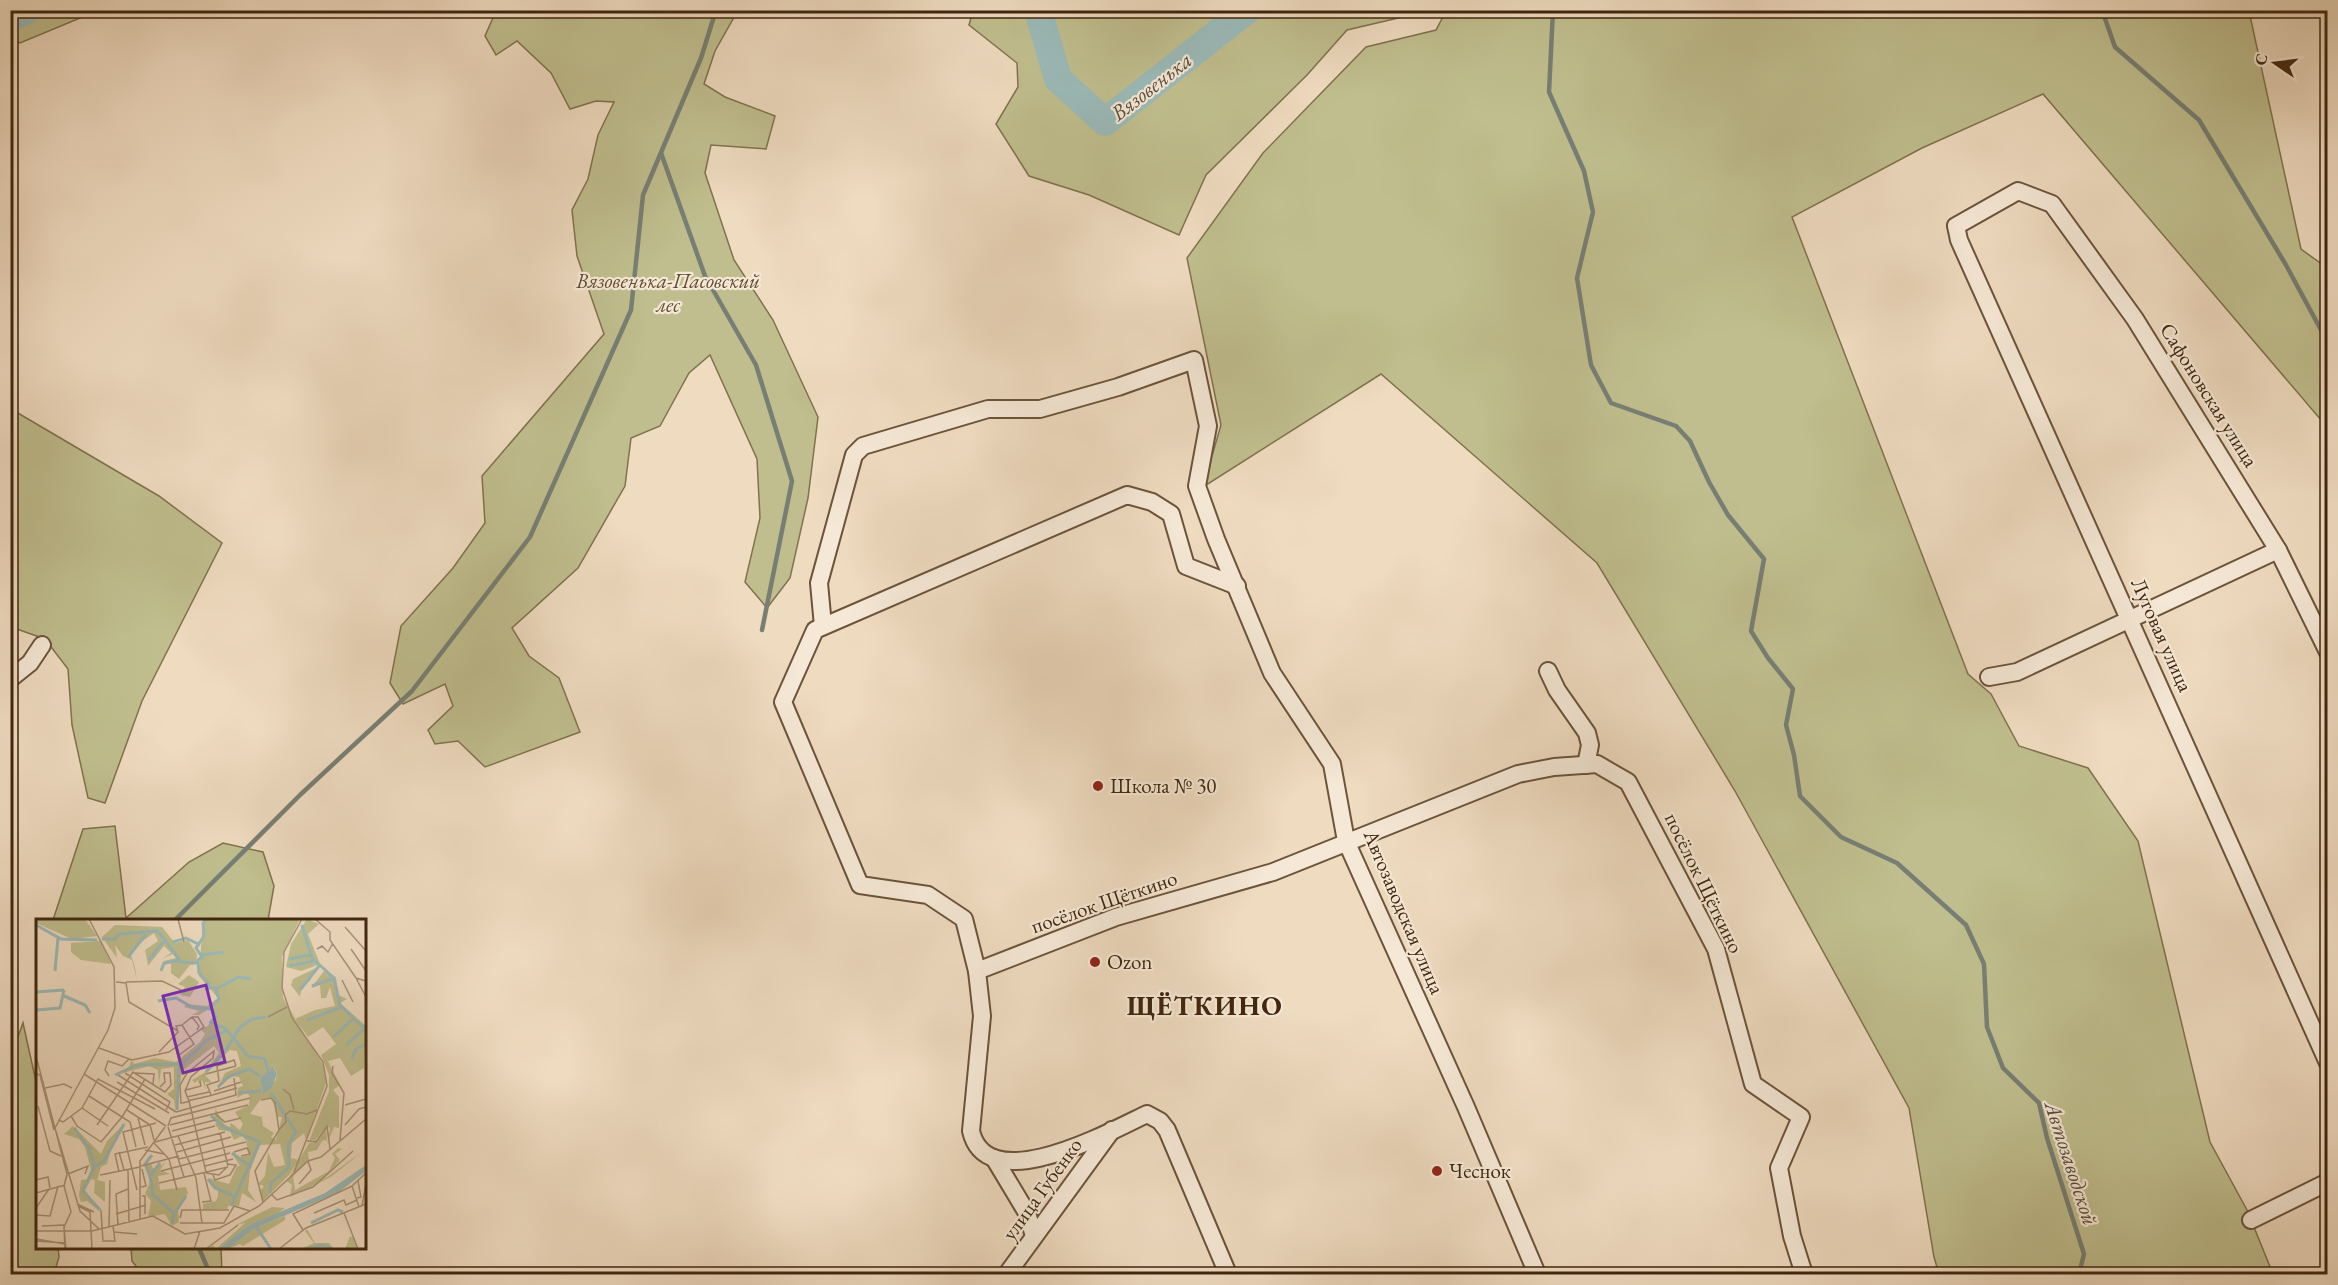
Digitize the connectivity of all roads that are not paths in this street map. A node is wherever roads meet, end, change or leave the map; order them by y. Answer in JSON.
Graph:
{"nodes":[{"id":1,"x":1956,"y":226,"type":"joint"},
{"id":2,"x":2278,"y":550,"type":"junction"},
{"id":3,"x":1237,"y":586,"type":"junction"},
{"id":4,"x":2130,"y":619,"type":"junction"},
{"id":5,"x":823,"y":626,"type":"junction"},
{"id":6,"x":42,"y":645,"type":"dead end"},
{"id":7,"x":2328,"y":652,"type":"edge"},
{"id":8,"x":1548,"y":671,"type":"dead end"},
{"id":9,"x":1989,"y":677,"type":"dead end"},
{"id":10,"x":10,"y":679,"type":"edge"},
{"id":11,"x":1586,"y":765,"type":"junction"},
{"id":12,"x":1346,"y":841,"type":"junction"},
{"id":13,"x":977,"y":971,"type":"junction"},
{"id":14,"x":2328,"y":1063,"type":"edge"},
{"id":15,"x":1112,"y":1130,"type":"junction"},
{"id":16,"x":994,"y":1158,"type":"junction"},
{"id":17,"x":2328,"y":1182,"type":"edge"},
{"id":18,"x":2251,"y":1220,"type":"dead end"},
{"id":19,"x":1034,"y":1236,"type":"junction"},
{"id":20,"x":1803,"y":1271,"type":"dead end"},
{"id":21,"x":1007,"y":1275,"type":"edge"},
{"id":22,"x":1228,"y":1275,"type":"edge"},
{"id":23,"x":1537,"y":1275,"type":"edge"}],
"edges":[{"from":1,"to":2,"type":"street","name":"Сафоновская улица"},
{"from":1,"to":4,"type":"street","name":"Луговая улица"},
{"from":2,"to":4,"type":"street"},
{"from":2,"to":7,"type":"street","name":"Сафоновская улица"},
{"from":3,"to":5,"type":"street"},
{"from":3,"to":5,"type":"street","name":"Автозаводская улица"},
{"from":3,"to":12,"type":"street","name":"Автозаводская улица"},
{"from":4,"to":9,"type":"street"},
{"from":4,"to":14,"type":"street","name":"Луговая улица"},
{"from":5,"to":13,"type":"street"},
{"from":6,"to":10,"type":"street"},
{"from":8,"to":11,"type":"street"},
{"from":11,"to":12,"type":"street","name":"посёлок Щёткино"},
{"from":11,"to":20,"type":"street","name":"посёлок Щёткино"},
{"from":12,"to":13,"type":"street","name":"посёлок Щёткино"},
{"from":12,"to":23,"type":"street","name":"Автозаводская улица"},
{"from":13,"to":16,"type":"street"},
{"from":15,"to":16,"type":"street"},
{"from":15,"to":19,"type":"street","name":"улица Губенко"},
{"from":15,"to":22,"type":"street"},
{"from":16,"to":19,"type":"street"},
{"from":17,"to":18,"type":"street"},
{"from":19,"to":21,"type":"street","name":"улица Губенко"}]}
